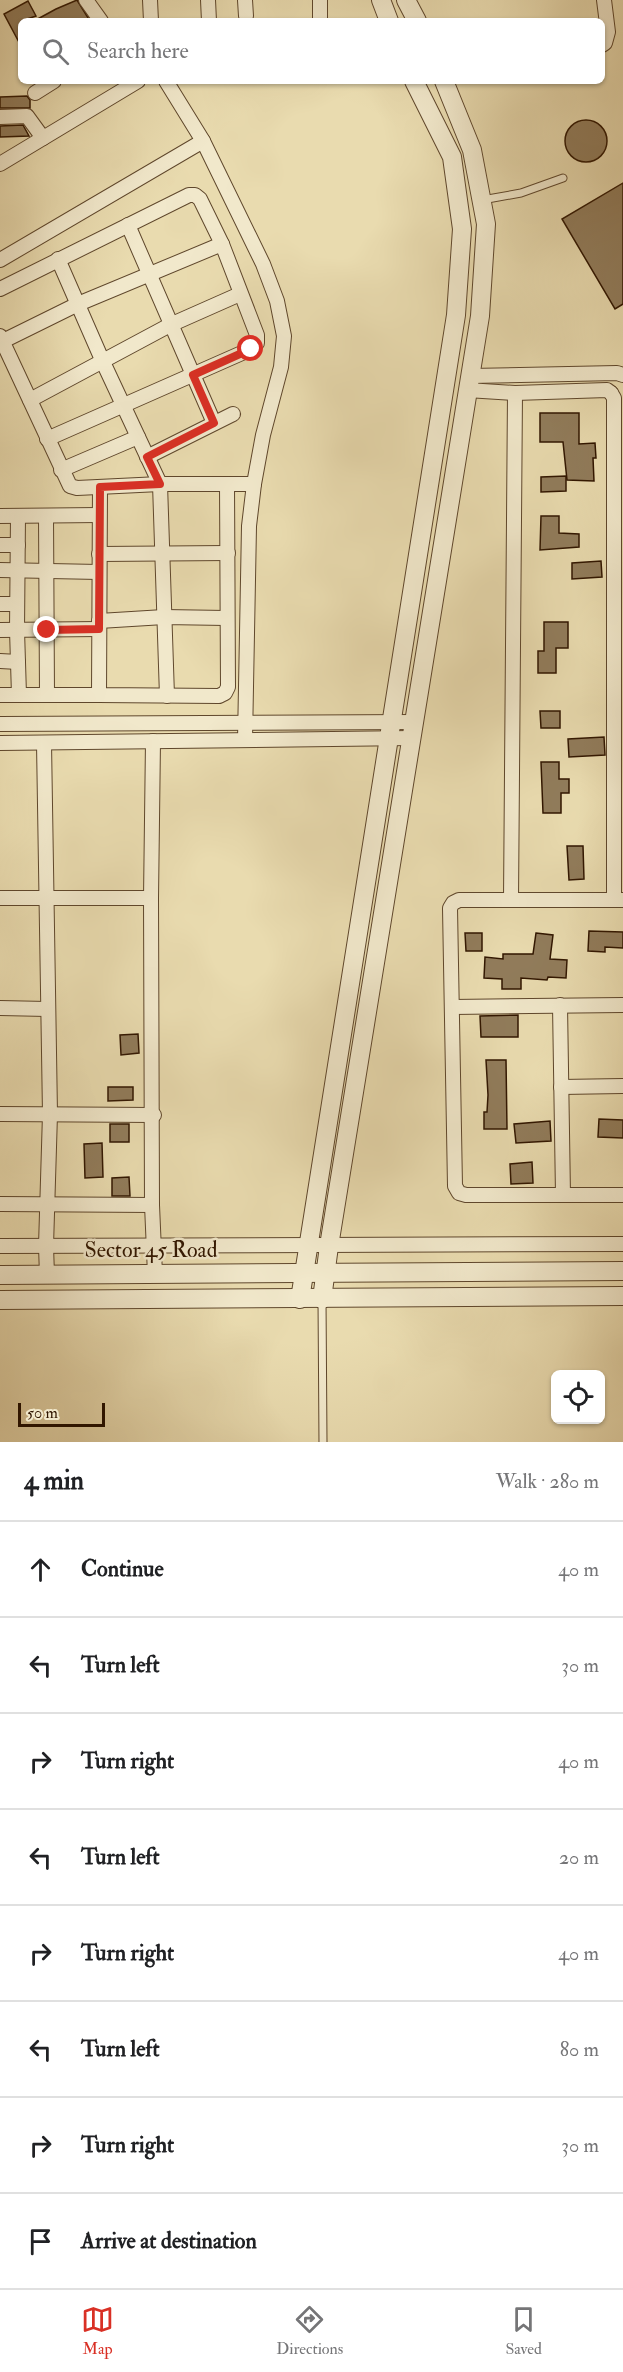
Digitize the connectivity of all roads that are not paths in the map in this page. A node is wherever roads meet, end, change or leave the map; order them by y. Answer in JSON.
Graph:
{"nodes":[{"id":1,"x":86,"y":0,"type":"edge"},
{"id":2,"x":150,"y":0,"type":"edge"},
{"id":3,"x":208,"y":0,"type":"edge"},
{"id":4,"x":245,"y":0,"type":"edge"},
{"id":5,"x":320,"y":0,"type":"edge"},
{"id":6,"x":381,"y":0,"type":"edge"},
{"id":7,"x":406,"y":0,"type":"edge"},
{"id":8,"x":604,"y":0,"type":"edge"},
{"id":9,"x":246,"y":16,"type":"dead end"},
{"id":10,"x":99,"y":18,"type":"edge"},
{"id":11,"x":151,"y":18,"type":"edge"},
{"id":12,"x":209,"y":18,"type":"edge"},
{"id":13,"x":320,"y":18,"type":"edge"},
{"id":14,"x":388,"y":18,"type":"edge"},
{"id":15,"x":415,"y":18,"type":"edge"},
{"id":16,"x":605,"y":43,"type":"edge"},
{"id":17,"x":49,"y":84,"type":"edge"},
{"id":18,"x":133,"y":84,"type":"edge"},
{"id":19,"x":168,"y":84,"type":"edge"},
{"id":20,"x":416,"y":84,"type":"edge"},
{"id":21,"x":445,"y":84,"type":"edge"},
{"id":22,"x":35,"y":93,"type":"dead end"},
{"id":23,"x":0,"y":117,"type":"edge"},
{"id":24,"x":43,"y":138,"type":"junction"},
{"id":25,"x":203,"y":141,"type":"junction"},
{"id":26,"x":0,"y":164,"type":"edge"},
{"id":27,"x":563,"y":178,"type":"dead end"},
{"id":28,"x":482,"y":200,"type":"junction"},
{"id":29,"x":128,"y":225,"type":"junction"},
{"id":30,"x":222,"y":243,"type":"junction"},
{"id":31,"x":58,"y":259,"type":"junction"},
{"id":32,"x":0,"y":260,"type":"edge"},
{"id":33,"x":149,"y":273,"type":"junction"},
{"id":34,"x":0,"y":289,"type":"edge"},
{"id":35,"x":240,"y":294,"type":"junction"},
{"id":36,"x":78,"y":304,"type":"junction"},
{"id":37,"x":171,"y":325,"type":"junction"},
{"id":38,"x":1,"y":338,"type":"edge"},
{"id":39,"x":103,"y":362,"type":"junction"},
{"id":40,"x":193,"y":375,"type":"junction"},
{"id":41,"x":623,"y":377,"type":"edge"},
{"id":42,"x":468,"y":383,"type":"junction"},
{"id":43,"x":515,"y":393,"type":"junction"},
{"id":44,"x":611,"y":393,"type":"junction"},
{"id":45,"x":30,"y":400,"type":"junction"},
{"id":46,"x":124,"y":404,"type":"junction"},
{"id":47,"x":233,"y":414,"type":"dead end"},
{"id":48,"x":214,"y":423,"type":"junction"},
{"id":49,"x":138,"y":437,"type":"junction"},
{"id":50,"x":47,"y":439,"type":"junction"},
{"id":51,"x":147,"y":457,"type":"junction"},
{"id":52,"x":61,"y":470,"type":"junction"},
{"id":53,"x":160,"y":484,"type":"junction"},
{"id":54,"x":227,"y":484,"type":"junction"},
{"id":55,"x":254,"y":484,"type":"junction"},
{"id":56,"x":100,"y":487,"type":"junction"},
{"id":57,"x":99,"y":515,"type":"junction"},
{"id":58,"x":0,"y":516,"type":"edge"},
{"id":59,"x":18,"y":516,"type":"junction"},
{"id":60,"x":46,"y":516,"type":"junction"},
{"id":61,"x":0,"y":545,"type":"edge"},
{"id":62,"x":18,"y":545,"type":"junction"},
{"id":63,"x":162,"y":553,"type":"junction"},
{"id":64,"x":228,"y":553,"type":"junction"},
{"id":65,"x":99,"y":554,"type":"junction"},
{"id":66,"x":618,"y":567,"type":"edge"},
{"id":67,"x":0,"y":570,"type":"edge"},
{"id":68,"x":18,"y":570,"type":"junction"},
{"id":69,"x":47,"y":571,"type":"junction"},
{"id":70,"x":99,"y":572,"type":"junction"},
{"id":71,"x":618,"y":586,"type":"edge"},
{"id":72,"x":0,"y":604,"type":"edge"},
{"id":73,"x":17,"y":604,"type":"junction"},
{"id":74,"x":164,"y":617,"type":"junction"},
{"id":75,"x":226,"y":618,"type":"junction"},
{"id":76,"x":99,"y":625,"type":"junction"},
{"id":77,"x":0,"y":630,"type":"edge"},
{"id":78,"x":17,"y":630,"type":"junction"},
{"id":79,"x":47,"y":630,"type":"junction"},
{"id":80,"x":0,"y":661,"type":"edge"},
{"id":81,"x":18,"y":662,"type":"junction"},
{"id":82,"x":618,"y":681,"type":"edge"},
{"id":83,"x":0,"y":695,"type":"edge"},
{"id":84,"x":19,"y":695,"type":"junction"},
{"id":85,"x":47,"y":695,"type":"junction"},
{"id":86,"x":99,"y":695,"type":"junction"},
{"id":87,"x":167,"y":696,"type":"junction"},
{"id":88,"x":247,"y":723,"type":"junction"},
{"id":89,"x":0,"y":724,"type":"edge"},
{"id":90,"x":389,"y":730,"type":"junction"},
{"id":91,"x":413,"y":730,"type":"junction"},
{"id":92,"x":245,"y":740,"type":"junction"},
{"id":93,"x":153,"y":741,"type":"junction"},
{"id":94,"x":0,"y":743,"type":"edge"},
{"id":95,"x":44,"y":743,"type":"junction"},
{"id":96,"x":618,"y":802,"type":"edge"},
{"id":97,"x":0,"y":898,"type":"edge"},
{"id":98,"x":151,"y":898,"type":"junction"},
{"id":99,"x":46,"y":899,"type":"junction"},
{"id":100,"x":511,"y":900,"type":"junction"},
{"id":101,"x":618,"y":900,"type":"edge"},
{"id":102,"x":560,"y":1005,"type":"junction"},
{"id":103,"x":623,"y":1005,"type":"edge"},
{"id":104,"x":453,"y":1007,"type":"junction"},
{"id":105,"x":0,"y":1008,"type":"edge"},
{"id":106,"x":47,"y":1009,"type":"junction"},
{"id":107,"x":623,"y":1086,"type":"edge"},
{"id":108,"x":561,"y":1087,"type":"junction"},
{"id":109,"x":0,"y":1114,"type":"edge"},
{"id":110,"x":50,"y":1114,"type":"junction"},
{"id":111,"x":154,"y":1115,"type":"junction"},
{"id":112,"x":563,"y":1195,"type":"junction"},
{"id":113,"x":623,"y":1195,"type":"edge"},
{"id":114,"x":0,"y":1204,"type":"edge"},
{"id":115,"x":152,"y":1205,"type":"junction"},
{"id":116,"x":47,"y":1206,"type":"junction"},
{"id":117,"x":623,"y":1244,"type":"edge"},
{"id":118,"x":307,"y":1245,"type":"junction"},
{"id":119,"x":0,"y":1246,"type":"edge"},
{"id":120,"x":46,"y":1246,"type":"junction"},
{"id":121,"x":154,"y":1246,"type":"junction"},
{"id":122,"x":329,"y":1246,"type":"junction"},
{"id":123,"x":623,"y":1271,"type":"edge"},
{"id":124,"x":155,"y":1274,"type":"junction"},
{"id":125,"x":302,"y":1274,"type":"junction"},
{"id":126,"x":326,"y":1274,"type":"junction"},
{"id":127,"x":0,"y":1275,"type":"edge"},
{"id":128,"x":47,"y":1275,"type":"junction"},
{"id":129,"x":623,"y":1296,"type":"edge"},
{"id":130,"x":300,"y":1299,"type":"junction"},
{"id":131,"x":322,"y":1299,"type":"junction"},
{"id":132,"x":0,"y":1300,"type":"edge"},
{"id":133,"x":323,"y":1442,"type":"edge"}],
"edges":[{"from":1,"to":10,"type":"street"},
{"from":2,"to":11,"type":"street"},
{"from":3,"to":12,"type":"street"},
{"from":4,"to":9,"type":"street"},
{"from":5,"to":13,"type":"street"},
{"from":6,"to":14,"type":"street"},
{"from":7,"to":15,"type":"street"},
{"from":8,"to":16,"type":"street"},
{"from":17,"to":22,"type":"street"},
{"from":18,"to":24,"type":"street"},
{"from":19,"to":25,"type":"street"},
{"from":20,"to":90,"type":"street"},
{"from":21,"to":28,"type":"street"},
{"from":23,"to":24,"type":"street"},
{"from":24,"to":26,"type":"street"},
{"from":25,"to":32,"type":"street"},
{"from":25,"to":55,"type":"street"},
{"from":27,"to":28,"type":"lane"},
{"from":28,"to":42,"type":"street"},
{"from":29,"to":30,"type":"street"},
{"from":29,"to":31,"type":"street"},
{"from":29,"to":33,"type":"street"},
{"from":30,"to":33,"type":"street"},
{"from":30,"to":35,"type":"street"},
{"from":31,"to":34,"type":"street"},
{"from":31,"to":36,"type":"street"},
{"from":33,"to":36,"type":"street"},
{"from":33,"to":37,"type":"street"},
{"from":35,"to":37,"type":"street"},
{"from":35,"to":40,"type":"street"},
{"from":36,"to":38,"type":"street"},
{"from":36,"to":39,"type":"street"},
{"from":37,"to":39,"type":"street"},
{"from":37,"to":40,"type":"street"},
{"from":38,"to":45,"type":"street"},
{"from":39,"to":45,"type":"street"},
{"from":39,"to":46,"type":"street"},
{"from":40,"to":46,"type":"street"},
{"from":40,"to":48,"type":"street"},
{"from":41,"to":42,"type":"street"},
{"from":41,"to":44,"type":"street"},
{"from":42,"to":43,"type":"street"},
{"from":42,"to":91,"type":"street"},
{"from":43,"to":44,"type":"street"},
{"from":43,"to":100,"type":"street"},
{"from":44,"to":66,"type":"street"},
{"from":45,"to":50,"type":"street"},
{"from":46,"to":49,"type":"street"},
{"from":46,"to":50,"type":"street"},
{"from":47,"to":48,"type":"street"},
{"from":48,"to":51,"type":"street"},
{"from":49,"to":51,"type":"street"},
{"from":49,"to":52,"type":"street"},
{"from":50,"to":52,"type":"street"},
{"from":51,"to":53,"type":"street"},
{"from":52,"to":56,"type":"street"},
{"from":53,"to":54,"type":"street"},
{"from":53,"to":56,"type":"street"},
{"from":53,"to":63,"type":"street"},
{"from":54,"to":55,"type":"street"},
{"from":54,"to":64,"type":"street"},
{"from":55,"to":88,"type":"street"},
{"from":56,"to":57,"type":"street"},
{"from":57,"to":60,"type":"street"},
{"from":57,"to":65,"type":"street"},
{"from":58,"to":59,"type":"street"},
{"from":59,"to":60,"type":"street"},
{"from":59,"to":62,"type":"street"},
{"from":60,"to":69,"type":"street"},
{"from":61,"to":62,"type":"street"},
{"from":62,"to":68,"type":"street"},
{"from":63,"to":64,"type":"street"},
{"from":63,"to":65,"type":"street"},
{"from":63,"to":74,"type":"street"},
{"from":64,"to":75,"type":"street"},
{"from":65,"to":70,"type":"street"},
{"from":66,"to":71,"type":"street"},
{"from":67,"to":68,"type":"street"},
{"from":68,"to":69,"type":"street"},
{"from":68,"to":73,"type":"street"},
{"from":69,"to":70,"type":"street"},
{"from":69,"to":79,"type":"street"},
{"from":70,"to":76,"type":"street"},
{"from":71,"to":82,"type":"street"},
{"from":72,"to":73,"type":"street"},
{"from":73,"to":78,"type":"street"},
{"from":74,"to":75,"type":"street"},
{"from":74,"to":76,"type":"street"},
{"from":74,"to":87,"type":"street"},
{"from":75,"to":87,"type":"street"},
{"from":76,"to":79,"type":"street"},
{"from":76,"to":86,"type":"street"},
{"from":77,"to":78,"type":"street"},
{"from":78,"to":79,"type":"street"},
{"from":78,"to":81,"type":"street"},
{"from":79,"to":85,"type":"street"},
{"from":80,"to":81,"type":"street"},
{"from":81,"to":84,"type":"street"},
{"from":82,"to":96,"type":"street"},
{"from":83,"to":84,"type":"street"},
{"from":84,"to":85,"type":"street"},
{"from":85,"to":86,"type":"street"},
{"from":86,"to":87,"type":"street"},
{"from":88,"to":89,"type":"street"},
{"from":88,"to":90,"type":"street"},
{"from":88,"to":92,"type":"street"},
{"from":90,"to":91,"type":"street"},
{"from":90,"to":92,"type":"street"},
{"from":90,"to":118,"type":"street"},
{"from":91,"to":122,"type":"street"},
{"from":92,"to":93,"type":"street"},
{"from":93,"to":95,"type":"street"},
{"from":93,"to":98,"type":"street"},
{"from":94,"to":95,"type":"street"},
{"from":95,"to":99,"type":"street"},
{"from":96,"to":101,"type":"street"},
{"from":97,"to":99,"type":"street"},
{"from":98,"to":99,"type":"street"},
{"from":98,"to":111,"type":"street"},
{"from":99,"to":106,"type":"street"},
{"from":100,"to":101,"type":"street"},
{"from":100,"to":104,"type":"street"},
{"from":102,"to":103,"type":"street"},
{"from":102,"to":104,"type":"street"},
{"from":102,"to":108,"type":"street"},
{"from":104,"to":112,"type":"street"},
{"from":105,"to":106,"type":"street"},
{"from":106,"to":110,"type":"street"},
{"from":107,"to":108,"type":"street"},
{"from":108,"to":112,"type":"street"},
{"from":109,"to":110,"type":"street"},
{"from":110,"to":111,"type":"street"},
{"from":110,"to":116,"type":"street"},
{"from":111,"to":115,"type":"street"},
{"from":112,"to":113,"type":"street"},
{"from":114,"to":116,"type":"street"},
{"from":115,"to":116,"type":"street"},
{"from":115,"to":121,"type":"street"},
{"from":116,"to":120,"type":"street"},
{"from":117,"to":122,"type":"street"},
{"from":118,"to":121,"type":"street"},
{"from":118,"to":122,"type":"street"},
{"from":118,"to":125,"type":"street"},
{"from":119,"to":120,"type":"street"},
{"from":120,"to":121,"type":"street"},
{"from":120,"to":128,"type":"street"},
{"from":121,"to":124,"type":"street"},
{"from":122,"to":126,"type":"street"},
{"from":123,"to":126,"type":"street","name":"Sector 45 Road"},
{"from":124,"to":125,"type":"street","name":"Sector 45 Road"},
{"from":124,"to":128,"type":"street","name":"Sector 45 Road"},
{"from":125,"to":126,"type":"street","name":"Sector 45 Road"},
{"from":125,"to":130,"type":"street"},
{"from":126,"to":131,"type":"street"},
{"from":127,"to":128,"type":"street","name":"Sector 45 Road"},
{"from":129,"to":131,"type":"street"},
{"from":130,"to":131,"type":"street"},
{"from":130,"to":132,"type":"street"},
{"from":131,"to":133,"type":"lane"}]}
